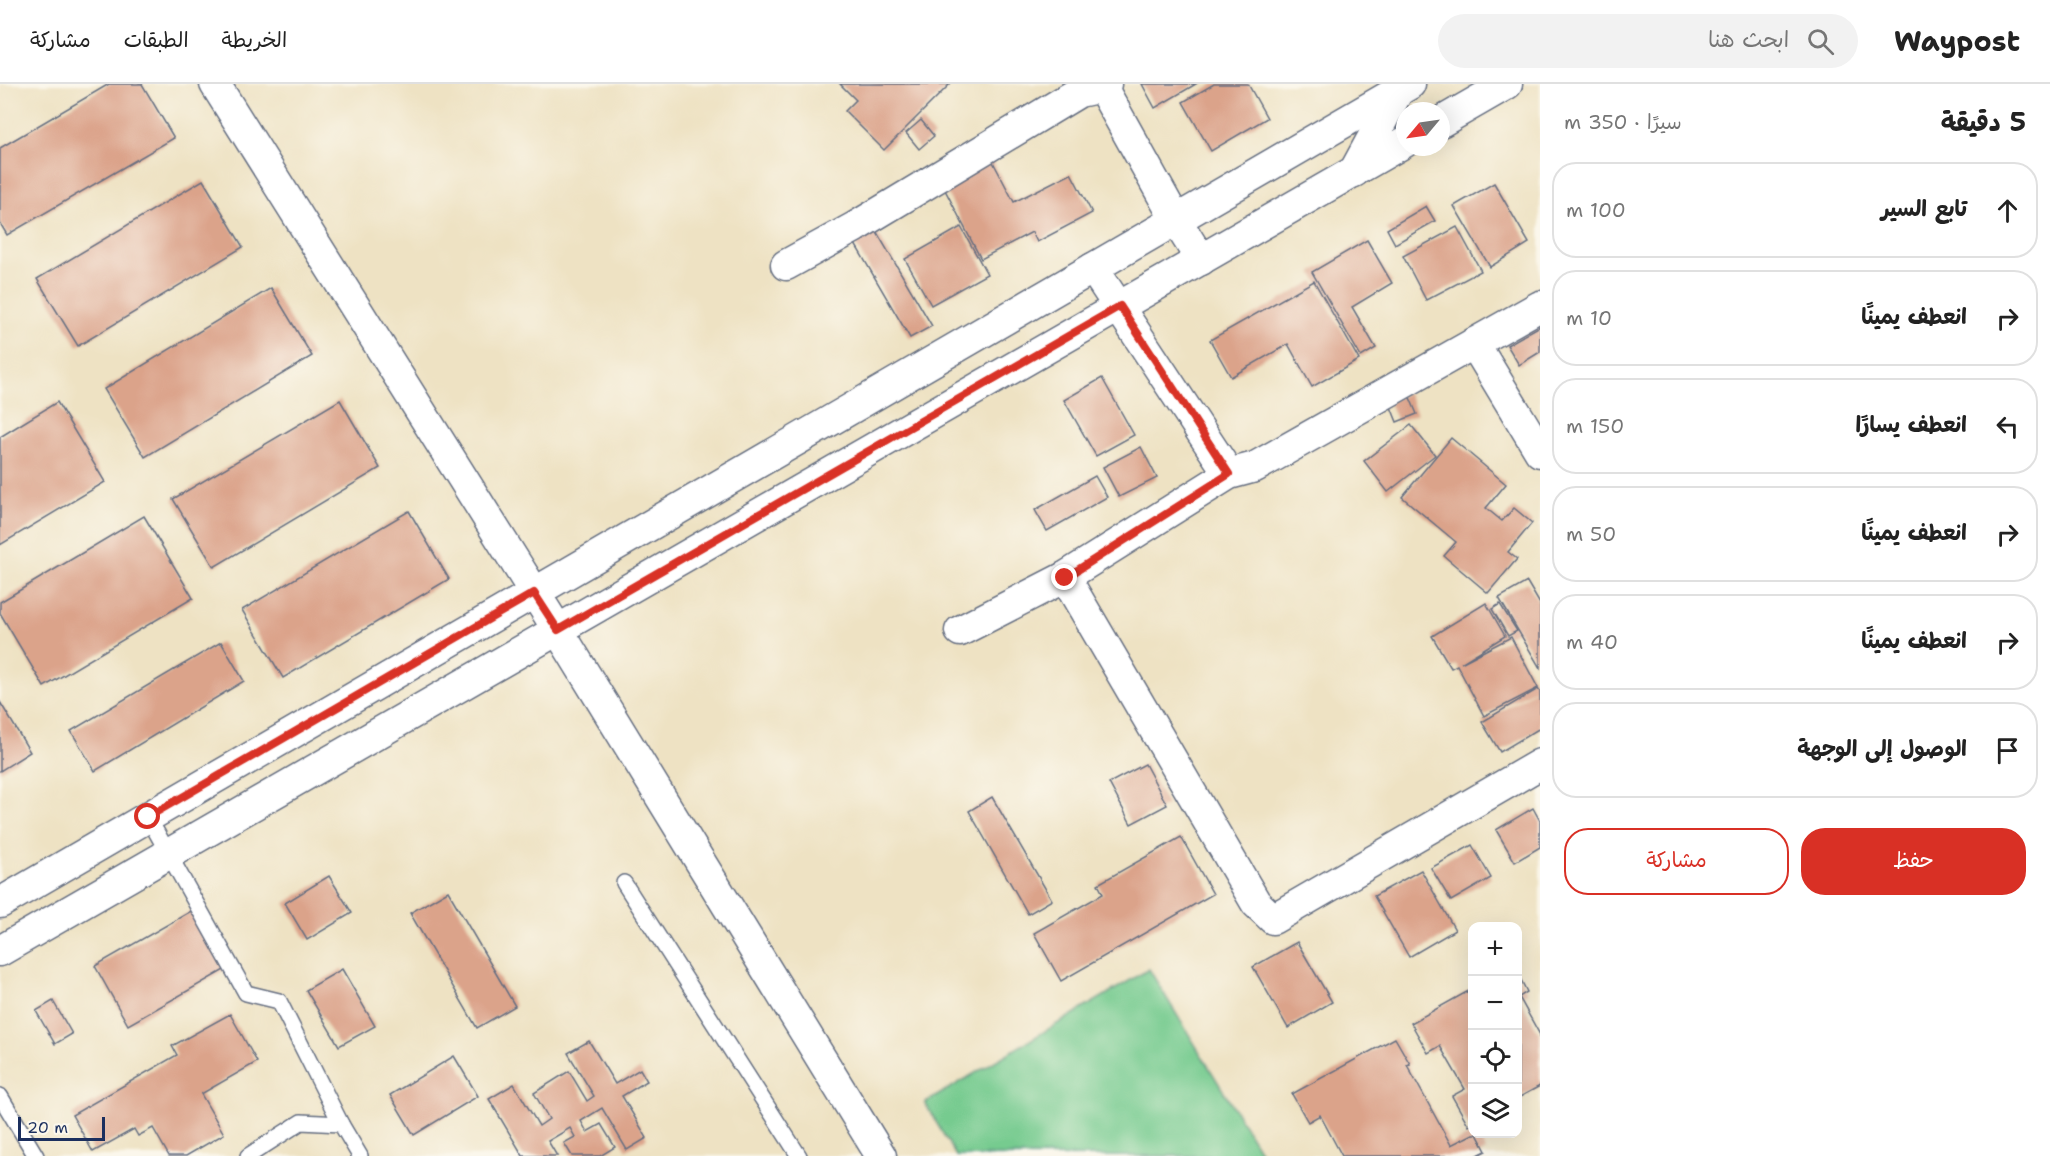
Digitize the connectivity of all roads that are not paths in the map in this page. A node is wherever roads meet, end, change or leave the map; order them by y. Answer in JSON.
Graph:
{"nodes":[{"id":1,"x":215,"y":84,"type":"edge"},
{"id":2,"x":1507,"y":84,"type":"edge"},
{"id":3,"x":1104,"y":86,"type":"edge"},
{"id":4,"x":1404,"y":87,"type":"edge"},
{"id":5,"x":1450,"y":117,"type":"edge"},
{"id":6,"x":1396,"y":147,"type":"edge"},
{"id":7,"x":1354,"y":172,"type":"junction"},
{"id":8,"x":1176,"y":220,"type":"junction"},
{"id":9,"x":1201,"y":260,"type":"junction"},
{"id":10,"x":786,"y":265,"type":"dead end"},
{"id":11,"x":1094,"y":268,"type":"junction"},
{"id":12,"x":1120,"y":306,"type":"junction"},
{"id":13,"x":1540,"y":306,"type":"edge"},
{"id":14,"x":1474,"y":343,"type":"junction"},
{"id":15,"x":1540,"y":452,"type":"edge"},
{"id":16,"x":1229,"y":474,"type":"junction"},
{"id":17,"x":1065,"y":578,"type":"junction"},
{"id":18,"x":534,"y":593,"type":"junction"},
{"id":19,"x":558,"y":630,"type":"junction"},
{"id":20,"x":960,"y":631,"type":"dead end"},
{"id":21,"x":1540,"y":764,"type":"edge"},
{"id":22,"x":148,"y":817,"type":"junction"},
{"id":23,"x":169,"y":854,"type":"junction"},
{"id":24,"x":624,"y":883,"type":"dead end"},
{"id":25,"x":0,"y":903,"type":"edge"},
{"id":26,"x":0,"y":951,"type":"edge"},
{"id":27,"x":0,"y":1096,"type":"edge"},
{"id":28,"x":341,"y":1124,"type":"junction"},
{"id":29,"x":36,"y":1156,"type":"edge"},
{"id":30,"x":248,"y":1156,"type":"edge"},
{"id":31,"x":360,"y":1156,"type":"edge"},
{"id":32,"x":799,"y":1156,"type":"edge"},
{"id":33,"x":880,"y":1156,"type":"edge"}],
"edges":[{"from":1,"to":18,"type":"street"},
{"from":2,"to":5,"type":"street"},
{"from":3,"to":8,"type":"street"},
{"from":3,"to":10,"type":"street"},
{"from":4,"to":7,"type":"street"},
{"from":4,"to":8,"type":"street"},
{"from":6,"to":7,"type":"street"},
{"from":7,"to":9,"type":"street"},
{"from":8,"to":9,"type":"street"},
{"from":8,"to":11,"type":"street"},
{"from":9,"to":12,"type":"street"},
{"from":11,"to":12,"type":"street"},
{"from":11,"to":18,"type":"street"},
{"from":12,"to":16,"type":"street"},
{"from":12,"to":19,"type":"street"},
{"from":13,"to":14,"type":"street"},
{"from":14,"to":15,"type":"street"},
{"from":14,"to":16,"type":"street"},
{"from":16,"to":17,"type":"street"},
{"from":17,"to":20,"type":"street"},
{"from":17,"to":21,"type":"street"},
{"from":18,"to":19,"type":"street"},
{"from":18,"to":22,"type":"street"},
{"from":19,"to":23,"type":"street"},
{"from":19,"to":33,"type":"street"},
{"from":22,"to":23,"type":"lane"},
{"from":22,"to":25,"type":"street"},
{"from":23,"to":26,"type":"street"},
{"from":23,"to":28,"type":"lane"},
{"from":24,"to":32,"type":"lane"},
{"from":27,"to":29,"type":"lane"},
{"from":28,"to":30,"type":"lane"},
{"from":28,"to":31,"type":"lane"}]}
